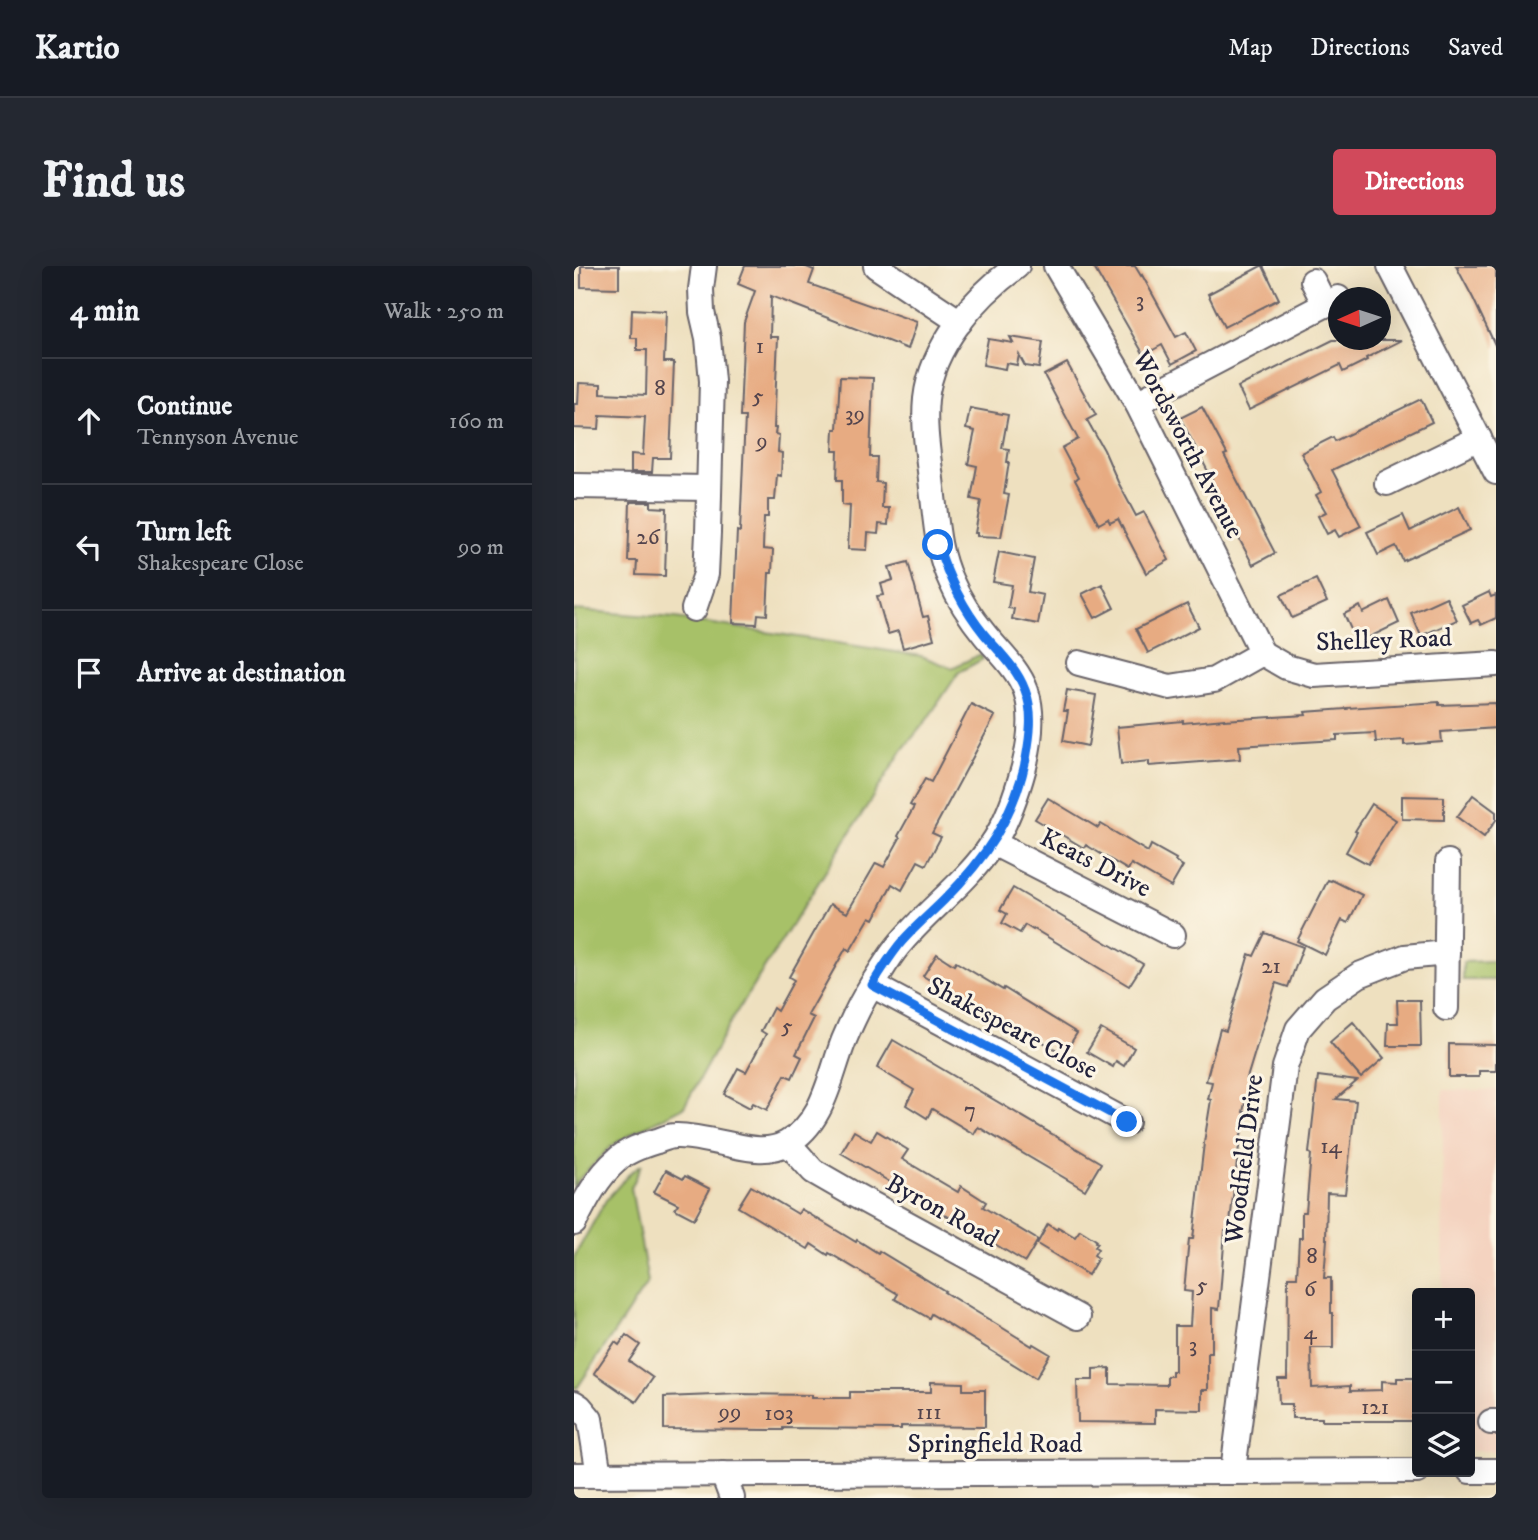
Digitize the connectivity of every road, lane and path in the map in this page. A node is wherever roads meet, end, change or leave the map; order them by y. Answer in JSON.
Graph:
{"nodes":[{"id":1,"x":704,"y":266,"type":"edge"},
{"id":2,"x":876,"y":266,"type":"edge"},
{"id":3,"x":1017,"y":266,"type":"edge"},
{"id":4,"x":1056,"y":266,"type":"edge"},
{"id":5,"x":1390,"y":266,"type":"edge"},
{"id":6,"x":1313,"y":281,"type":"dead end"},
{"id":7,"x":1328,"y":290,"type":"edge"},
{"id":8,"x":1328,"y":304,"type":"edge"},
{"id":9,"x":960,"y":322,"type":"junction"},
{"id":10,"x":1138,"y":403,"type":"junction"},
{"id":11,"x":1479,"y":439,"type":"junction"},
{"id":12,"x":1496,"y":472,"type":"edge"},
{"id":13,"x":1387,"y":483,"type":"dead end"},
{"id":14,"x":574,"y":486,"type":"edge"},
{"id":15,"x":709,"y":488,"type":"junction"},
{"id":16,"x":694,"y":609,"type":"dead end"},
{"id":17,"x":1262,"y":653,"type":"junction"},
{"id":18,"x":1079,"y":663,"type":"dead end"},
{"id":19,"x":1496,"y":664,"type":"edge"},
{"id":20,"x":993,"y":843,"type":"junction"},
{"id":21,"x":1448,"y":862,"type":"dead end"},
{"id":22,"x":1173,"y":935,"type":"dead end"},
{"id":23,"x":1447,"y":953,"type":"junction"},
{"id":24,"x":872,"y":985,"type":"junction"},
{"id":25,"x":1446,"y":1009,"type":"dead end"},
{"id":26,"x":1127,"y":1122,"type":"dead end"},
{"id":27,"x":788,"y":1143,"type":"junction"},
{"id":28,"x":574,"y":1223,"type":"edge"},
{"id":29,"x":1078,"y":1317,"type":"dead end"},
{"id":30,"x":574,"y":1403,"type":"edge"},
{"id":31,"x":1233,"y":1471,"type":"junction"},
{"id":32,"x":1412,"y":1471,"type":"edge"},
{"id":33,"x":1475,"y":1471,"type":"edge"},
{"id":34,"x":1496,"y":1471,"type":"edge"},
{"id":35,"x":723,"y":1474,"type":"junction"},
{"id":36,"x":574,"y":1475,"type":"edge"},
{"id":37,"x":599,"y":1475,"type":"junction"},
{"id":38,"x":733,"y":1498,"type":"edge"}],
"edges":[{"from":1,"to":15,"type":"street"},
{"from":2,"to":9,"type":"street"},
{"from":3,"to":9,"type":"street"},
{"from":4,"to":10,"type":"street","name":"Wordsworth Avenue"},
{"from":5,"to":11,"type":"street"},
{"from":6,"to":7,"type":"street"},
{"from":8,"to":10,"type":"street"},
{"from":9,"to":20,"type":"street"},
{"from":10,"to":17,"type":"street","name":"Wordsworth Avenue"},
{"from":11,"to":12,"type":"street"},
{"from":11,"to":13,"type":"street"},
{"from":14,"to":15,"type":"street"},
{"from":15,"to":16,"type":"street"},
{"from":17,"to":18,"type":"street"},
{"from":17,"to":19,"type":"street","name":"Shelley Road"},
{"from":20,"to":22,"type":"street","name":"Keats Drive"},
{"from":20,"to":24,"type":"street"},
{"from":21,"to":23,"type":"street"},
{"from":23,"to":25,"type":"street"},
{"from":23,"to":31,"type":"street","name":"Woodfield Drive"},
{"from":24,"to":26,"type":"street","name":"Shakespeare Close"},
{"from":24,"to":27,"type":"street"},
{"from":27,"to":28,"type":"street"},
{"from":27,"to":29,"type":"street","name":"Byron Road"},
{"from":30,"to":37,"type":"street"},
{"from":31,"to":32,"type":"street","name":"Springfield Road"},
{"from":31,"to":35,"type":"street","name":"Springfield Road"},
{"from":33,"to":34,"type":"street"},
{"from":35,"to":37,"type":"street","name":"Springfield Road"},
{"from":35,"to":38,"type":"street"},
{"from":36,"to":37,"type":"street","name":"Springfield Road"}]}
